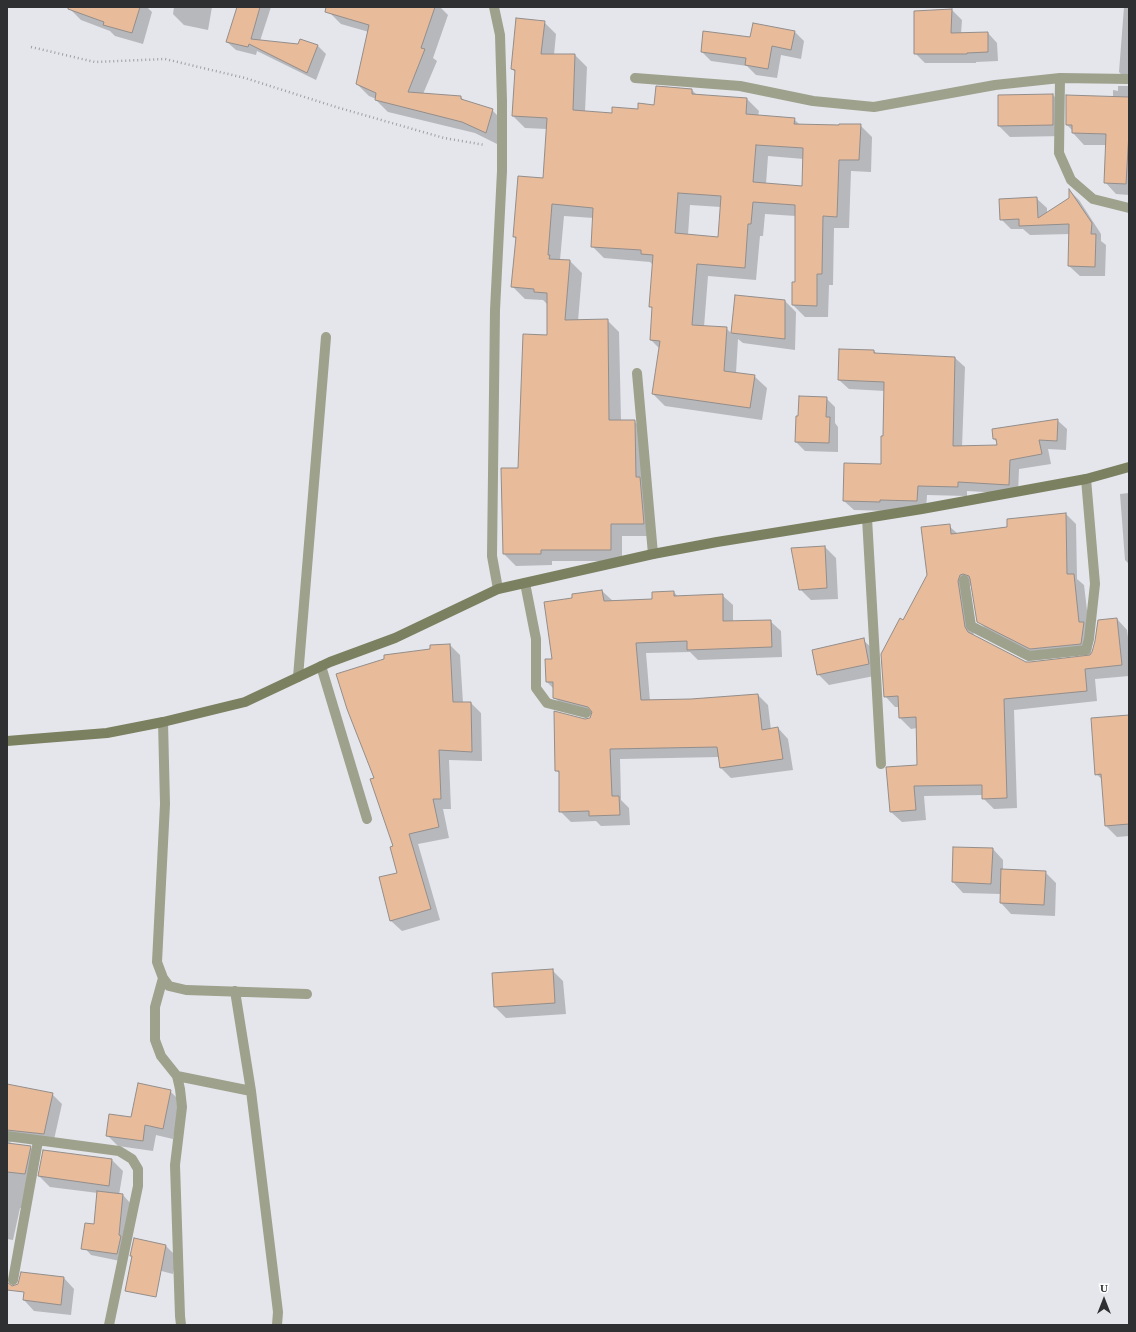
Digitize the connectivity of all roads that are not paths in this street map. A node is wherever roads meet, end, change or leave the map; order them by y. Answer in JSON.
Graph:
{"nodes":[{"id":1,"x":494,"y":7,"type":"edge"},
{"id":2,"x":635,"y":78,"type":"dead end"},
{"id":3,"x":1060,"y":78,"type":"junction"},
{"id":4,"x":1129,"y":79,"type":"edge"},
{"id":5,"x":1129,"y":208,"type":"edge"},
{"id":6,"x":326,"y":337,"type":"dead end"},
{"id":7,"x":637,"y":373,"type":"dead end"},
{"id":8,"x":1129,"y":467,"type":"edge"},
{"id":9,"x":1086,"y":479,"type":"junction"},
{"id":10,"x":867,"y":518,"type":"junction"},
{"id":11,"x":653,"y":554,"type":"junction"},
{"id":12,"x":964,"y":580,"type":"dead end"},
{"id":13,"x":525,"y":583,"type":"junction"},
{"id":14,"x":498,"y":589,"type":"junction"},
{"id":15,"x":321,"y":666,"type":"junction"},
{"id":16,"x":298,"y":677,"type":"junction"},
{"id":17,"x":586,"y":713,"type":"dead end"},
{"id":18,"x":163,"y":722,"type":"junction"},
{"id":19,"x":7,"y":742,"type":"edge"},
{"id":20,"x":881,"y":764,"type":"dead end"},
{"id":21,"x":367,"y":819,"type":"dead end"},
{"id":22,"x":163,"y":978,"type":"junction"},
{"id":23,"x":235,"y":991,"type":"junction"},
{"id":24,"x":307,"y":994,"type":"dead end"},
{"id":25,"x":177,"y":1076,"type":"junction"},
{"id":26,"x":251,"y":1091,"type":"junction"},
{"id":27,"x":7,"y":1136,"type":"edge"},
{"id":28,"x":38,"y":1141,"type":"junction"},
{"id":29,"x":13,"y":1280,"type":"dead end"},
{"id":30,"x":109,"y":1325,"type":"edge"},
{"id":31,"x":181,"y":1325,"type":"edge"},
{"id":32,"x":277,"y":1325,"type":"edge"}],
"edges":[{"from":1,"to":14,"type":"street"},
{"from":2,"to":3,"type":"street"},
{"from":3,"to":4,"type":"street"},
{"from":3,"to":5,"type":"street"},
{"from":6,"to":16,"type":"street"},
{"from":7,"to":11,"type":"street"},
{"from":8,"to":9,"type":"street"},
{"from":9,"to":10,"type":"street"},
{"from":9,"to":12,"type":"street"},
{"from":10,"to":11,"type":"street"},
{"from":10,"to":20,"type":"street"},
{"from":11,"to":13,"type":"street"},
{"from":13,"to":14,"type":"street"},
{"from":13,"to":17,"type":"street"},
{"from":14,"to":15,"type":"street"},
{"from":15,"to":16,"type":"street"},
{"from":15,"to":21,"type":"street"},
{"from":16,"to":18,"type":"street"},
{"from":18,"to":19,"type":"street"},
{"from":18,"to":22,"type":"street"},
{"from":22,"to":23,"type":"street"},
{"from":22,"to":25,"type":"street"},
{"from":23,"to":24,"type":"street"},
{"from":23,"to":26,"type":"street"},
{"from":25,"to":26,"type":"street"},
{"from":25,"to":31,"type":"street"},
{"from":26,"to":32,"type":"street"},
{"from":27,"to":28,"type":"street"},
{"from":28,"to":29,"type":"street"},
{"from":28,"to":30,"type":"street"}]}
